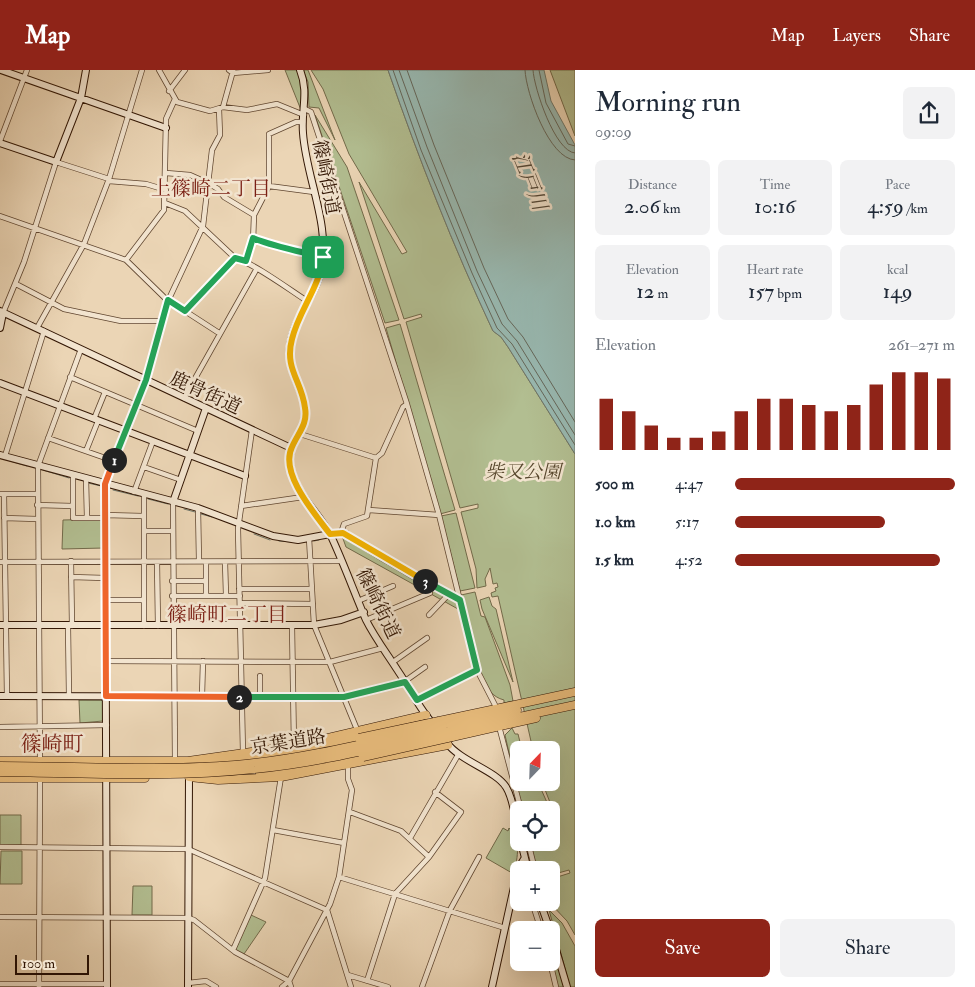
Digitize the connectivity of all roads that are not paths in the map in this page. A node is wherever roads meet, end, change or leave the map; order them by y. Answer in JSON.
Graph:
{"nodes":[{"id":1,"x":1,"y":70,"type":"edge"},
{"id":2,"x":27,"y":70,"type":"edge"},
{"id":3,"x":86,"y":70,"type":"edge"},
{"id":4,"x":142,"y":70,"type":"edge"},
{"id":5,"x":159,"y":70,"type":"edge"},
{"id":6,"x":185,"y":70,"type":"edge"},
{"id":7,"x":268,"y":70,"type":"edge"},
{"id":8,"x":300,"y":70,"type":"edge"},
{"id":9,"x":232,"y":71,"type":"edge"},
{"id":10,"x":24,"y":78,"type":"junction"},
{"id":11,"x":169,"y":91,"type":"junction"},
{"id":12,"x":81,"y":98,"type":"junction"},
{"id":13,"x":174,"y":99,"type":"junction"},
{"id":14,"x":221,"y":108,"type":"junction"},
{"id":15,"x":128,"y":114,"type":"junction"},
{"id":16,"x":304,"y":115,"type":"junction"},
{"id":17,"x":166,"y":128,"type":"junction"},
{"id":18,"x":0,"y":142,"type":"edge"},
{"id":19,"x":56,"y":162,"type":"junction"},
{"id":20,"x":166,"y":173,"type":"junction"},
{"id":21,"x":109,"y":180,"type":"junction"},
{"id":22,"x":208,"y":183,"type":"junction"},
{"id":23,"x":269,"y":186,"type":"junction"},
{"id":24,"x":166,"y":190,"type":"junction"},
{"id":25,"x":314,"y":192,"type":"junction"},
{"id":26,"x":165,"y":203,"type":"junction"},
{"id":27,"x":254,"y":215,"type":"junction"},
{"id":28,"x":0,"y":216,"type":"edge"},
{"id":29,"x":203,"y":226,"type":"junction"},
{"id":30,"x":34,"y":228,"type":"junction"},
{"id":31,"x":253,"y":238,"type":"junction"},
{"id":32,"x":84,"y":244,"type":"junction"},
{"id":33,"x":323,"y":257,"type":"junction"},
{"id":34,"x":235,"y":258,"type":"junction"},
{"id":35,"x":126,"y":260,"type":"junction"},
{"id":36,"x":246,"y":261,"type":"junction"},
{"id":37,"x":256,"y":270,"type":"junction"},
{"id":38,"x":16,"y":284,"type":"junction"},
{"id":39,"x":168,"y":300,"type":"junction"},
{"id":40,"x":307,"y":301,"type":"junction"},
{"id":41,"x":51,"y":302,"type":"junction"},
{"id":42,"x":185,"y":311,"type":"junction"},
{"id":43,"x":2,"y":312,"type":"edge"},
{"id":44,"x":163,"y":321,"type":"junction"},
{"id":45,"x":0,"y":328,"type":"edge"},
{"id":46,"x":37,"y":328,"type":"junction"},
{"id":47,"x":44,"y":331,"type":"junction"},
{"id":48,"x":219,"y":333,"type":"junction"},
{"id":49,"x":81,"y":349,"type":"junction"},
{"id":50,"x":70,"y":377,"type":"junction"},
{"id":51,"x":146,"y":380,"type":"junction"},
{"id":52,"x":0,"y":383,"type":"edge"},
{"id":53,"x":105,"y":392,"type":"junction"},
{"id":54,"x":25,"y":393,"type":"junction"},
{"id":55,"x":184,"y":398,"type":"junction"},
{"id":56,"x":408,"y":404,"type":"junction"},
{"id":57,"x":136,"y":405,"type":"junction"},
{"id":58,"x":60,"y":406,"type":"junction"},
{"id":59,"x":206,"y":408,"type":"junction"},
{"id":60,"x":96,"y":420,"type":"junction"},
{"id":61,"x":252,"y":430,"type":"junction"},
{"id":62,"x":126,"y":431,"type":"junction"},
{"id":63,"x":198,"y":431,"type":"junction"},
{"id":64,"x":300,"y":434,"type":"junction"},
{"id":65,"x":48,"y":438,"type":"junction"},
{"id":66,"x":154,"y":441,"type":"junction"},
{"id":67,"x":291,"y":448,"type":"junction"},
{"id":68,"x":86,"y":451,"type":"junction"},
{"id":69,"x":190,"y":455,"type":"junction"},
{"id":70,"x":3,"y":456,"type":"edge"},
{"id":71,"x":376,"y":458,"type":"junction"},
{"id":72,"x":114,"y":461,"type":"junction"},
{"id":73,"x":38,"y":466,"type":"junction"},
{"id":74,"x":144,"y":467,"type":"junction"},
{"id":75,"x":73,"y":475,"type":"junction"},
{"id":76,"x":245,"y":476,"type":"junction"},
{"id":77,"x":86,"y":479,"type":"junction"},
{"id":78,"x":181,"y":480,"type":"junction"},
{"id":79,"x":105,"y":484,"type":"junction"},
{"id":80,"x":134,"y":492,"type":"junction"},
{"id":81,"x":2,"y":494,"type":"edge"},
{"id":82,"x":37,"y":494,"type":"junction"},
{"id":83,"x":144,"y":495,"type":"junction"},
{"id":84,"x":303,"y":497,"type":"junction"},
{"id":85,"x":173,"y":502,"type":"junction"},
{"id":86,"x":37,"y":505,"type":"junction"},
{"id":87,"x":73,"y":506,"type":"junction"},
{"id":88,"x":241,"y":506,"type":"junction"},
{"id":89,"x":198,"y":508,"type":"junction"},
{"id":90,"x":369,"y":510,"type":"junction"},
{"id":91,"x":439,"y":515,"type":"junction"},
{"id":92,"x":143,"y":516,"type":"junction"},
{"id":93,"x":104,"y":517,"type":"junction"},
{"id":94,"x":4,"y":518,"type":"junction"},
{"id":95,"x":86,"y":518,"type":"junction"},
{"id":96,"x":37,"y":519,"type":"junction"},
{"id":97,"x":239,"y":523,"type":"junction"},
{"id":98,"x":144,"y":531,"type":"junction"},
{"id":99,"x":172,"y":531,"type":"junction"},
{"id":100,"x":330,"y":534,"type":"junction"},
{"id":101,"x":343,"y":534,"type":"junction"},
{"id":102,"x":309,"y":538,"type":"junction"},
{"id":103,"x":71,"y":561,"type":"junction"},
{"id":104,"x":105,"y":561,"type":"junction"},
{"id":105,"x":342,"y":561,"type":"junction"},
{"id":106,"x":2,"y":562,"type":"edge"},
{"id":107,"x":38,"y":562,"type":"junction"},
{"id":108,"x":143,"y":562,"type":"junction"},
{"id":109,"x":158,"y":562,"type":"junction"},
{"id":110,"x":172,"y":562,"type":"junction"},
{"id":111,"x":199,"y":562,"type":"junction"},
{"id":112,"x":206,"y":562,"type":"junction"},
{"id":113,"x":226,"y":562,"type":"junction"},
{"id":114,"x":239,"y":562,"type":"junction"},
{"id":115,"x":310,"y":563,"type":"junction"},
{"id":116,"x":71,"y":577,"type":"junction"},
{"id":117,"x":105,"y":578,"type":"junction"},
{"id":118,"x":172,"y":581,"type":"junction"},
{"id":119,"x":206,"y":581,"type":"junction"},
{"id":120,"x":394,"y":586,"type":"dead end"},
{"id":121,"x":240,"y":588,"type":"junction"},
{"id":122,"x":312,"y":589,"type":"junction"},
{"id":123,"x":430,"y":593,"type":"dead end"},
{"id":124,"x":449,"y":594,"type":"junction"},
{"id":125,"x":172,"y":596,"type":"junction"},
{"id":126,"x":206,"y":596,"type":"junction"},
{"id":127,"x":226,"y":596,"type":"junction"},
{"id":128,"x":240,"y":596,"type":"junction"},
{"id":129,"x":105,"y":600,"type":"junction"},
{"id":130,"x":144,"y":600,"type":"junction"},
{"id":131,"x":460,"y":600,"type":"junction"},
{"id":132,"x":358,"y":601,"type":"junction"},
{"id":133,"x":240,"y":603,"type":"junction"},
{"id":134,"x":313,"y":604,"type":"junction"},
{"id":135,"x":364,"y":612,"type":"junction"},
{"id":136,"x":429,"y":615,"type":"dead end"},
{"id":137,"x":366,"y":620,"type":"junction"},
{"id":138,"x":3,"y":625,"type":"edge"},
{"id":139,"x":38,"y":625,"type":"junction"},
{"id":140,"x":172,"y":625,"type":"junction"},
{"id":141,"x":314,"y":625,"type":"junction"},
{"id":142,"x":70,"y":626,"type":"junction"},
{"id":143,"x":106,"y":626,"type":"junction"},
{"id":144,"x":144,"y":626,"type":"junction"},
{"id":145,"x":158,"y":626,"type":"junction"},
{"id":146,"x":240,"y":626,"type":"junction"},
{"id":147,"x":292,"y":626,"type":"junction"},
{"id":148,"x":427,"y":638,"type":"dead end"},
{"id":149,"x":383,"y":648,"type":"junction"},
{"id":150,"x":106,"y":661,"type":"junction"},
{"id":151,"x":173,"y":661,"type":"junction"},
{"id":152,"x":203,"y":661,"type":"junction"},
{"id":153,"x":241,"y":661,"type":"junction"},
{"id":154,"x":292,"y":662,"type":"junction"},
{"id":155,"x":330,"y":662,"type":"junction"},
{"id":156,"x":393,"y":662,"type":"junction"},
{"id":157,"x":425,"y":667,"type":"dead end"},
{"id":158,"x":477,"y":670,"type":"junction"},
{"id":159,"x":260,"y":676,"type":"dead end"},
{"id":160,"x":405,"y":682,"type":"junction"},
{"id":161,"x":575,"y":692,"type":"edge"},
{"id":162,"x":4,"y":696,"type":"edge"},
{"id":163,"x":39,"y":696,"type":"junction"},
{"id":164,"x":68,"y":696,"type":"junction"},
{"id":165,"x":106,"y":696,"type":"junction"},
{"id":166,"x":173,"y":696,"type":"junction"},
{"id":167,"x":202,"y":696,"type":"junction"},
{"id":168,"x":241,"y":697,"type":"junction"},
{"id":169,"x":260,"y":697,"type":"junction"},
{"id":170,"x":293,"y":697,"type":"junction"},
{"id":171,"x":344,"y":697,"type":"junction"},
{"id":172,"x":575,"y":697,"type":"edge"},
{"id":173,"x":417,"y":700,"type":"junction"},
{"id":174,"x":495,"y":705,"type":"dead end"},
{"id":175,"x":575,"y":705,"type":"edge"},
{"id":176,"x":575,"y":710,"type":"edge"},
{"id":177,"x":511,"y":715,"type":"junction"},
{"id":178,"x":427,"y":717,"type":"joint"},
{"id":179,"x":107,"y":725,"type":"junction"},
{"id":180,"x":0,"y":727,"type":"edge"},
{"id":181,"x":40,"y":727,"type":"junction"},
{"id":182,"x":500,"y":730,"type":"dead end"},
{"id":183,"x":446,"y":734,"type":"junction"},
{"id":184,"x":358,"y":735,"type":"junction"},
{"id":185,"x":294,"y":746,"type":"junction"},
{"id":186,"x":243,"y":753,"type":"junction"},
{"id":187,"x":458,"y":755,"type":"junction"},
{"id":188,"x":0,"y":761,"type":"edge"},
{"id":189,"x":40,"y":761,"type":"junction"},
{"id":190,"x":107,"y":761,"type":"junction"},
{"id":191,"x":175,"y":761,"type":"junction"},
{"id":192,"x":188,"y":761,"type":"junction"},
{"id":193,"x":0,"y":766,"type":"edge"},
{"id":194,"x":348,"y":766,"type":"junction"},
{"id":195,"x":0,"y":772,"type":"edge"},
{"id":196,"x":188,"y":777,"type":"junction"},
{"id":197,"x":203,"y":777,"type":"junction"},
{"id":198,"x":281,"y":777,"type":"junction"},
{"id":199,"x":0,"y":778,"type":"edge"},
{"id":200,"x":40,"y":778,"type":"junction"},
{"id":201,"x":108,"y":778,"type":"junction"},
{"id":202,"x":435,"y":792,"type":"junction"},
{"id":203,"x":511,"y":801,"type":"edge"},
{"id":204,"x":519,"y":801,"type":"edge"},
{"id":205,"x":350,"y":812,"type":"junction"},
{"id":206,"x":273,"y":830,"type":"junction"},
{"id":207,"x":410,"y":838,"type":"junction"},
{"id":208,"x":344,"y":843,"type":"junction"},
{"id":209,"x":0,"y":847,"type":"edge"},
{"id":210,"x":40,"y":848,"type":"junction"},
{"id":211,"x":108,"y":849,"type":"junction"},
{"id":212,"x":188,"y":849,"type":"junction"},
{"id":213,"x":523,"y":851,"type":"edge"},
{"id":214,"x":429,"y":857,"type":"junction"},
{"id":215,"x":480,"y":857,"type":"dead end"},
{"id":216,"x":524,"y":859,"type":"edge"},
{"id":217,"x":338,"y":877,"type":"junction"},
{"id":218,"x":264,"y":881,"type":"junction"},
{"id":219,"x":395,"y":894,"type":"junction"},
{"id":220,"x":327,"y":910,"type":"junction"},
{"id":221,"x":450,"y":910,"type":"junction"},
{"id":222,"x":510,"y":911,"type":"edge"},
{"id":223,"x":0,"y":917,"type":"edge"},
{"id":224,"x":40,"y":918,"type":"junction"},
{"id":225,"x":107,"y":918,"type":"junction"},
{"id":226,"x":188,"y":918,"type":"junction"},
{"id":227,"x":505,"y":928,"type":"junction"},
{"id":228,"x":232,"y":950,"type":"junction"},
{"id":229,"x":560,"y":962,"type":"edge"},
{"id":230,"x":552,"y":971,"type":"edge"},
{"id":231,"x":348,"y":975,"type":"junction"},
{"id":232,"x":289,"y":981,"type":"junction"},
{"id":233,"x":367,"y":981,"type":"junction"},
{"id":234,"x":0,"y":984,"type":"edge"},
{"id":235,"x":188,"y":985,"type":"edge"},
{"id":236,"x":39,"y":986,"type":"edge"},
{"id":237,"x":107,"y":986,"type":"edge"},
{"id":238,"x":216,"y":987,"type":"edge"},
{"id":239,"x":282,"y":987,"type":"edge"},
{"id":240,"x":291,"y":987,"type":"edge"},
{"id":241,"x":352,"y":987,"type":"edge"},
{"id":242,"x":388,"y":987,"type":"edge"},
{"id":243,"x":422,"y":987,"type":"edge"},
{"id":244,"x":492,"y":987,"type":"edge"},
{"id":245,"x":556,"y":987,"type":"edge"},
{"id":246,"x":567,"y":987,"type":"edge"}],
"edges":[{"from":1,"to":10,"type":"street"},
{"from":2,"to":10,"type":"street"},
{"from":3,"to":12,"type":"street"},
{"from":4,"to":15,"type":"street"},
{"from":5,"to":11,"type":"street"},
{"from":6,"to":11,"type":"street"},
{"from":7,"to":9,"type":"street"},
{"from":8,"to":16,"type":"street","name":"篠崎街道"},
{"from":9,"to":14,"type":"street"},
{"from":10,"to":12,"type":"street"},
{"from":10,"to":18,"type":"street"},
{"from":11,"to":13,"type":"street"},
{"from":12,"to":15,"type":"street"},
{"from":12,"to":19,"type":"street"},
{"from":13,"to":14,"type":"street"},
{"from":13,"to":17,"type":"street"},
{"from":14,"to":16,"type":"street"},
{"from":14,"to":22,"type":"street"},
{"from":15,"to":17,"type":"street"},
{"from":15,"to":21,"type":"street"},
{"from":16,"to":23,"type":"street"},
{"from":16,"to":25,"type":"street","name":"篠崎街道"},
{"from":16,"to":56,"type":"street"},
{"from":17,"to":20,"type":"street"},
{"from":18,"to":19,"type":"street"},
{"from":19,"to":21,"type":"street"},
{"from":19,"to":30,"type":"street"},
{"from":20,"to":22,"type":"street"},
{"from":20,"to":24,"type":"street"},
{"from":21,"to":24,"type":"street"},
{"from":21,"to":32,"type":"street"},
{"from":22,"to":27,"type":"street"},
{"from":22,"to":29,"type":"street"},
{"from":23,"to":25,"type":"street"},
{"from":23,"to":27,"type":"street"},
{"from":24,"to":26,"type":"street"},
{"from":25,"to":33,"type":"street","name":"篠崎街道"},
{"from":26,"to":29,"type":"street"},
{"from":26,"to":35,"type":"street"},
{"from":27,"to":31,"type":"street"},
{"from":28,"to":30,"type":"street"},
{"from":29,"to":34,"type":"street"},
{"from":29,"to":39,"type":"street"},
{"from":30,"to":32,"type":"street"},
{"from":30,"to":38,"type":"street"},
{"from":31,"to":33,"type":"street"},
{"from":31,"to":36,"type":"street"},
{"from":32,"to":35,"type":"street"},
{"from":32,"to":41,"type":"street"},
{"from":33,"to":40,"type":"street","name":"篠崎街道"},
{"from":34,"to":36,"type":"street"},
{"from":34,"to":42,"type":"street"},
{"from":35,"to":39,"type":"street"},
{"from":36,"to":37,"type":"street"},
{"from":37,"to":40,"type":"street"},
{"from":37,"to":48,"type":"street"},
{"from":38,"to":41,"type":"street"},
{"from":38,"to":43,"type":"street"},
{"from":39,"to":42,"type":"street"},
{"from":39,"to":44,"type":"street"},
{"from":40,"to":64,"type":"street","name":"篠崎街道"},
{"from":41,"to":44,"type":"street"},
{"from":41,"to":46,"type":"street"},
{"from":42,"to":48,"type":"street"},
{"from":43,"to":45,"type":"street"},
{"from":43,"to":46,"type":"street","name":"鹿骨街道"},
{"from":44,"to":51,"type":"street"},
{"from":46,"to":47,"type":"street","name":"鹿骨街道"},
{"from":47,"to":49,"type":"street","name":"鹿骨街道"},
{"from":47,"to":54,"type":"street"},
{"from":48,"to":55,"type":"street"},
{"from":49,"to":50,"type":"street"},
{"from":49,"to":51,"type":"street","name":"鹿骨街道"},
{"from":50,"to":53,"type":"street"},
{"from":50,"to":58,"type":"street"},
{"from":51,"to":55,"type":"street","name":"鹿骨街道"},
{"from":51,"to":57,"type":"street"},
{"from":52,"to":54,"type":"street"},
{"from":53,"to":57,"type":"street"},
{"from":53,"to":60,"type":"street"},
{"from":54,"to":58,"type":"street"},
{"from":54,"to":70,"type":"street"},
{"from":55,"to":59,"type":"street","name":"鹿骨街道"},
{"from":56,"to":71,"type":"street"},
{"from":56,"to":91,"type":"street"},
{"from":57,"to":62,"type":"street"},
{"from":57,"to":63,"type":"street"},
{"from":58,"to":60,"type":"street"},
{"from":58,"to":65,"type":"street"},
{"from":59,"to":61,"type":"street","name":"鹿骨街道"},
{"from":59,"to":63,"type":"street"},
{"from":60,"to":62,"type":"street"},
{"from":60,"to":68,"type":"street"},
{"from":61,"to":67,"type":"street","name":"鹿骨街道"},
{"from":61,"to":76,"type":"street"},
{"from":62,"to":66,"type":"street"},
{"from":62,"to":72,"type":"street"},
{"from":63,"to":69,"type":"street"},
{"from":64,"to":67,"type":"street","name":"篠崎街道"},
{"from":64,"to":71,"type":"street"},
{"from":65,"to":68,"type":"street"},
{"from":65,"to":73,"type":"street"},
{"from":66,"to":69,"type":"street"},
{"from":66,"to":74,"type":"street"},
{"from":67,"to":84,"type":"street","name":"篠崎街道"},
{"from":68,"to":72,"type":"street"},
{"from":69,"to":76,"type":"street"},
{"from":69,"to":78,"type":"street"},
{"from":70,"to":73,"type":"street"},
{"from":71,"to":90,"type":"street"},
{"from":72,"to":79,"type":"street"},
{"from":73,"to":75,"type":"street"},
{"from":73,"to":82,"type":"street"},
{"from":74,"to":78,"type":"street"},
{"from":74,"to":80,"type":"street"},
{"from":75,"to":77,"type":"street"},
{"from":75,"to":87,"type":"street"},
{"from":76,"to":88,"type":"street"},
{"from":77,"to":79,"type":"street"},
{"from":77,"to":95,"type":"street"},
{"from":78,"to":85,"type":"street"},
{"from":79,"to":80,"type":"street"},
{"from":79,"to":93,"type":"street"},
{"from":80,"to":83,"type":"street"},
{"from":81,"to":82,"type":"street"},
{"from":81,"to":94,"type":"street"},
{"from":82,"to":86,"type":"street"},
{"from":83,"to":85,"type":"street"},
{"from":83,"to":92,"type":"street"},
{"from":84,"to":88,"type":"street"},
{"from":84,"to":100,"type":"street","name":"篠崎街道"},
{"from":85,"to":89,"type":"street"},
{"from":85,"to":99,"type":"street"},
{"from":86,"to":87,"type":"street"},
{"from":86,"to":96,"type":"street"},
{"from":87,"to":95,"type":"street"},
{"from":88,"to":97,"type":"street"},
{"from":89,"to":97,"type":"street"},
{"from":89,"to":111,"type":"street"},
{"from":90,"to":91,"type":"street"},
{"from":90,"to":101,"type":"street"},
{"from":91,"to":131,"type":"street"},
{"from":92,"to":93,"type":"street"},
{"from":92,"to":98,"type":"street"},
{"from":93,"to":95,"type":"street"},
{"from":93,"to":104,"type":"street"},
{"from":94,"to":96,"type":"street"},
{"from":94,"to":106,"type":"street"},
{"from":96,"to":107,"type":"street"},
{"from":97,"to":102,"type":"street"},
{"from":97,"to":114,"type":"street"},
{"from":98,"to":99,"type":"street"},
{"from":98,"to":108,"type":"street"},
{"from":99,"to":110,"type":"street"},
{"from":100,"to":101,"type":"street"},
{"from":100,"to":102,"type":"street"},
{"from":100,"to":105,"type":"street","name":"篠崎街道"},
{"from":101,"to":124,"type":"street"},
{"from":102,"to":115,"type":"street"},
{"from":103,"to":104,"type":"street"},
{"from":103,"to":107,"type":"street"},
{"from":103,"to":116,"type":"street"},
{"from":104,"to":108,"type":"street"},
{"from":104,"to":117,"type":"street"},
{"from":105,"to":115,"type":"street"},
{"from":105,"to":132,"type":"street","name":"篠崎街道"},
{"from":106,"to":107,"type":"street"},
{"from":106,"to":138,"type":"street"},
{"from":107,"to":139,"type":"street"},
{"from":108,"to":109,"type":"street"},
{"from":108,"to":130,"type":"street"},
{"from":109,"to":110,"type":"street"},
{"from":109,"to":145,"type":"street"},
{"from":110,"to":111,"type":"street"},
{"from":110,"to":118,"type":"street"},
{"from":111,"to":112,"type":"street"},
{"from":112,"to":113,"type":"street"},
{"from":112,"to":119,"type":"street"},
{"from":113,"to":114,"type":"street"},
{"from":113,"to":127,"type":"street"},
{"from":114,"to":115,"type":"street"},
{"from":114,"to":121,"type":"street"},
{"from":115,"to":122,"type":"street"},
{"from":116,"to":117,"type":"street"},
{"from":116,"to":142,"type":"street"},
{"from":117,"to":129,"type":"street"},
{"from":118,"to":119,"type":"street"},
{"from":118,"to":125,"type":"street"},
{"from":119,"to":126,"type":"street"},
{"from":120,"to":132,"type":"street"},
{"from":121,"to":122,"type":"street"},
{"from":121,"to":128,"type":"street"},
{"from":122,"to":134,"type":"street"},
{"from":123,"to":137,"type":"street"},
{"from":124,"to":131,"type":"street"},
{"from":124,"to":136,"type":"street"},
{"from":125,"to":126,"type":"street"},
{"from":125,"to":140,"type":"street"},
{"from":126,"to":127,"type":"street"},
{"from":127,"to":128,"type":"street"},
{"from":128,"to":133,"type":"street"},
{"from":129,"to":130,"type":"street"},
{"from":129,"to":143,"type":"street"},
{"from":130,"to":144,"type":"street"},
{"from":131,"to":158,"type":"street"},
{"from":132,"to":135,"type":"street","name":"篠崎街道"},
{"from":133,"to":134,"type":"street"},
{"from":133,"to":146,"type":"street"},
{"from":134,"to":141,"type":"street"},
{"from":135,"to":137,"type":"street","name":"篠崎街道"},
{"from":135,"to":141,"type":"street"},
{"from":137,"to":149,"type":"street","name":"篠崎街道"},
{"from":138,"to":139,"type":"street"},
{"from":138,"to":162,"type":"street"},
{"from":139,"to":142,"type":"street"},
{"from":139,"to":163,"type":"street"},
{"from":140,"to":145,"type":"street"},
{"from":140,"to":146,"type":"street"},
{"from":140,"to":151,"type":"street"},
{"from":141,"to":147,"type":"street"},
{"from":141,"to":155,"type":"street"},
{"from":142,"to":143,"type":"street"},
{"from":142,"to":164,"type":"street"},
{"from":143,"to":144,"type":"street"},
{"from":143,"to":150,"type":"street"},
{"from":144,"to":145,"type":"street"},
{"from":146,"to":147,"type":"street"},
{"from":146,"to":153,"type":"street"},
{"from":147,"to":154,"type":"street"},
{"from":148,"to":156,"type":"street"},
{"from":149,"to":155,"type":"street"},
{"from":149,"to":156,"type":"street","name":"篠崎街道"},
{"from":150,"to":151,"type":"street"},
{"from":150,"to":165,"type":"street"},
{"from":151,"to":152,"type":"street"},
{"from":151,"to":166,"type":"street"},
{"from":152,"to":153,"type":"street"},
{"from":152,"to":167,"type":"street"},
{"from":153,"to":154,"type":"street"},
{"from":153,"to":168,"type":"street"},
{"from":154,"to":155,"type":"street"},
{"from":154,"to":170,"type":"street"},
{"from":155,"to":171,"type":"street"},
{"from":156,"to":160,"type":"street","name":"篠崎街道"},
{"from":157,"to":160,"type":"street"},
{"from":158,"to":173,"type":"street"},
{"from":158,"to":174,"type":"street"},
{"from":159,"to":169,"type":"street"},
{"from":160,"to":171,"type":"street"},
{"from":160,"to":173,"type":"street","name":"篠崎街道"},
{"from":161,"to":177,"type":"highway"},
{"from":162,"to":163,"type":"street"},
{"from":163,"to":164,"type":"street"},
{"from":163,"to":181,"type":"street"},
{"from":164,"to":165,"type":"street"},
{"from":165,"to":166,"type":"street"},
{"from":165,"to":179,"type":"street"},
{"from":166,"to":167,"type":"street"},
{"from":166,"to":191,"type":"street"},
{"from":167,"to":168,"type":"street"},
{"from":168,"to":169,"type":"street"},
{"from":168,"to":186,"type":"street"},
{"from":169,"to":170,"type":"street"},
{"from":170,"to":171,"type":"street"},
{"from":170,"to":185,"type":"street"},
{"from":171,"to":184,"type":"street"},
{"from":172,"to":177,"type":"highway"},
{"from":173,"to":178,"type":"street","name":"篠崎街道"},
{"from":175,"to":177,"type":"highway"},
{"from":176,"to":177,"type":"highway"},
{"from":177,"to":183,"type":"highway"},
{"from":177,"to":183,"type":"highway"},
{"from":178,"to":184,"type":"highway","name":"京葉道路"},
{"from":179,"to":181,"type":"street"},
{"from":179,"to":190,"type":"street"},
{"from":180,"to":181,"type":"street"},
{"from":181,"to":189,"type":"street"},
{"from":182,"to":204,"type":"street"},
{"from":183,"to":184,"type":"highway","bridge":true},
{"from":183,"to":187,"type":"street"},
{"from":183,"to":193,"type":"highway","name":"京葉道路","bridge":true},
{"from":183,"to":194,"type":"highway","name":"京葉道路"},
{"from":183,"to":195,"type":"highway","name":"京葉道路","bridge":true},
{"from":183,"to":197,"type":"highway","bridge":true},
{"from":184,"to":185,"type":"highway","name":"京葉道路"},
{"from":184,"to":192,"type":"highway"},
{"from":185,"to":186,"type":"highway","name":"京葉道路"},
{"from":186,"to":192,"type":"highway","name":"京葉道路"},
{"from":187,"to":202,"type":"street"},
{"from":187,"to":203,"type":"street"},
{"from":188,"to":189,"type":"highway","name":"京葉道路"},
{"from":189,"to":190,"type":"highway","name":"京葉道路"},
{"from":190,"to":191,"type":"highway","name":"京葉道路"},
{"from":190,"to":201,"type":"street"},
{"from":191,"to":192,"type":"highway","name":"京葉道路"},
{"from":194,"to":198,"type":"highway","name":"京葉道路"},
{"from":194,"to":205,"type":"street"},
{"from":196,"to":197,"type":"highway","name":"京葉道路"},
{"from":196,"to":201,"type":"highway","name":"京葉道路"},
{"from":196,"to":212,"type":"street"},
{"from":197,"to":198,"type":"highway","name":"京葉道路"},
{"from":198,"to":206,"type":"street"},
{"from":199,"to":200,"type":"highway","name":"京葉道路"},
{"from":200,"to":201,"type":"highway","name":"京葉道路"},
{"from":200,"to":210,"type":"street"},
{"from":201,"to":211,"type":"street"},
{"from":202,"to":207,"type":"street"},
{"from":202,"to":214,"type":"street"},
{"from":205,"to":207,"type":"street"},
{"from":205,"to":208,"type":"street"},
{"from":206,"to":208,"type":"street"},
{"from":206,"to":218,"type":"street"},
{"from":207,"to":214,"type":"street"},
{"from":208,"to":217,"type":"street"},
{"from":209,"to":210,"type":"street"},
{"from":210,"to":211,"type":"street"},
{"from":210,"to":224,"type":"street"},
{"from":211,"to":212,"type":"street"},
{"from":211,"to":225,"type":"street"},
{"from":212,"to":218,"type":"street"},
{"from":212,"to":226,"type":"street"},
{"from":213,"to":216,"type":"street"},
{"from":214,"to":219,"type":"street"},
{"from":215,"to":221,"type":"street"},
{"from":217,"to":219,"type":"street"},
{"from":217,"to":220,"type":"street"},
{"from":218,"to":220,"type":"street"},
{"from":218,"to":228,"type":"street"},
{"from":219,"to":221,"type":"street"},
{"from":219,"to":233,"type":"street"},
{"from":220,"to":231,"type":"street"},
{"from":220,"to":232,"type":"street"},
{"from":221,"to":227,"type":"street"},
{"from":221,"to":243,"type":"street"},
{"from":222,"to":227,"type":"street"},
{"from":223,"to":224,"type":"street"},
{"from":224,"to":225,"type":"street"},
{"from":224,"to":236,"type":"street"},
{"from":225,"to":226,"type":"street"},
{"from":225,"to":237,"type":"street"},
{"from":226,"to":228,"type":"street"},
{"from":226,"to":235,"type":"street"},
{"from":227,"to":244,"type":"street"},
{"from":228,"to":232,"type":"street"},
{"from":229,"to":246,"type":"street"},
{"from":230,"to":245,"type":"street"},
{"from":231,"to":233,"type":"street"},
{"from":231,"to":241,"type":"street"},
{"from":232,"to":239,"type":"street"},
{"from":232,"to":240,"type":"street"},
{"from":233,"to":242,"type":"street"},
{"from":234,"to":236,"type":"street"},
{"from":235,"to":238,"type":"street"},
{"from":236,"to":237,"type":"street"}]}
